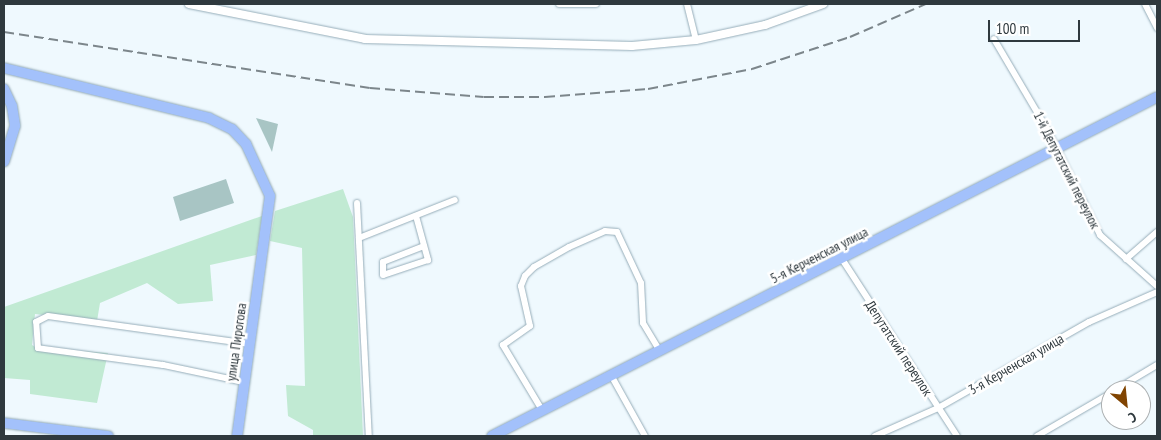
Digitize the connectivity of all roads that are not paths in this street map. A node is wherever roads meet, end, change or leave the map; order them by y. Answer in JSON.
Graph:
{"nodes":[{"id":1,"x":188,"y":4,"type":"edge"},
{"id":2,"x":558,"y":4,"type":"edge"},
{"id":3,"x":596,"y":4,"type":"edge"},
{"id":4,"x":687,"y":4,"type":"edge"},
{"id":5,"x":823,"y":4,"type":"edge"},
{"id":6,"x":1145,"y":4,"type":"edge"},
{"id":7,"x":1157,"y":28,"type":"edge"},
{"id":8,"x":994,"y":39,"type":"dead end"},
{"id":9,"x":696,"y":40,"type":"junction"},
{"id":10,"x":4,"y":68,"type":"edge"},
{"id":11,"x":4,"y":89,"type":"edge"},
{"id":12,"x":1157,"y":97,"type":"edge"},
{"id":13,"x":1057,"y":148,"type":"junction"},
{"id":14,"x":4,"y":161,"type":"edge"},
{"id":15,"x":455,"y":200,"type":"dead end"},
{"id":16,"x":358,"y":203,"type":"dead end"},
{"id":17,"x":416,"y":216,"type":"junction"},
{"id":18,"x":1157,"y":232,"type":"edge"},
{"id":19,"x":359,"y":238,"type":"junction"},
{"id":20,"x":424,"y":246,"type":"junction"},
{"id":21,"x":842,"y":259,"type":"junction"},
{"id":22,"x":1126,"y":259,"type":"junction"},
{"id":23,"x":1157,"y":286,"type":"edge"},
{"id":24,"x":1157,"y":292,"type":"edge"},
{"id":25,"x":250,"y":344,"type":"junction"},
{"id":26,"x":658,"y":350,"type":"junction"},
{"id":27,"x":1157,"y":365,"type":"edge"},
{"id":28,"x":611,"y":374,"type":"junction"},
{"id":29,"x":1132,"y":380,"type":"edge"},
{"id":30,"x":244,"y":382,"type":"junction"},
{"id":31,"x":1101,"y":398,"type":"edge"},
{"id":32,"x":938,"y":408,"type":"junction"},
{"id":33,"x":542,"y":410,"type":"junction"},
{"id":34,"x":4,"y":423,"type":"edge"},
{"id":35,"x":108,"y":436,"type":"edge"},
{"id":36,"x":237,"y":436,"type":"edge"},
{"id":37,"x":369,"y":436,"type":"edge"},
{"id":38,"x":492,"y":436,"type":"edge"},
{"id":39,"x":645,"y":436,"type":"edge"},
{"id":40,"x":875,"y":436,"type":"edge"},
{"id":41,"x":957,"y":436,"type":"edge"},
{"id":42,"x":1037,"y":436,"type":"edge"}],
"edges":[{"from":1,"to":9,"type":"street"},
{"from":2,"to":3,"type":"street"},
{"from":4,"to":9,"type":"street"},
{"from":5,"to":9,"type":"street"},
{"from":6,"to":7,"type":"street"},
{"from":8,"to":13,"type":"street","name":"1-й Депутатский переулок"},
{"from":10,"to":25,"type":"main road","name":"улица Пирогова"},
{"from":11,"to":14,"type":"main road"},
{"from":12,"to":13,"type":"main road","name":"5-я Керченская улица"},
{"from":13,"to":21,"type":"main road","name":"5-я Керченская улица"},
{"from":13,"to":22,"type":"street","name":"1-й Депутатский переулок"},
{"from":15,"to":17,"type":"street"},
{"from":16,"to":19,"type":"street"},
{"from":17,"to":19,"type":"street"},
{"from":17,"to":20,"type":"street"},
{"from":18,"to":22,"type":"street"},
{"from":19,"to":37,"type":"street"},
{"from":20,"to":20,"type":"street"},
{"from":21,"to":26,"type":"main road","name":"5-я Керченская улица"},
{"from":21,"to":32,"type":"street","name":"Депутатский переулок"},
{"from":22,"to":23,"type":"street","name":"1-й Депутатский переулок"},
{"from":24,"to":32,"type":"street","name":"3-я Керченская улица"},
{"from":25,"to":30,"type":"main road","name":"улица Пирогова"},
{"from":25,"to":30,"type":"street"},
{"from":26,"to":28,"type":"main road","name":"5-я Керченская улица"},
{"from":26,"to":33,"type":"street"},
{"from":27,"to":29,"type":"street"},
{"from":28,"to":33,"type":"main road","name":"5-я Керченская улица"},
{"from":28,"to":39,"type":"street"},
{"from":30,"to":36,"type":"main road","name":"улица Пирогова"},
{"from":31,"to":42,"type":"street"},
{"from":32,"to":40,"type":"street","name":"3-я Керченская улица"},
{"from":32,"to":41,"type":"street","name":"Депутатский переулок"},
{"from":33,"to":38,"type":"main road","name":"5-я Керченская улица"},
{"from":34,"to":35,"type":"main road"}]}
